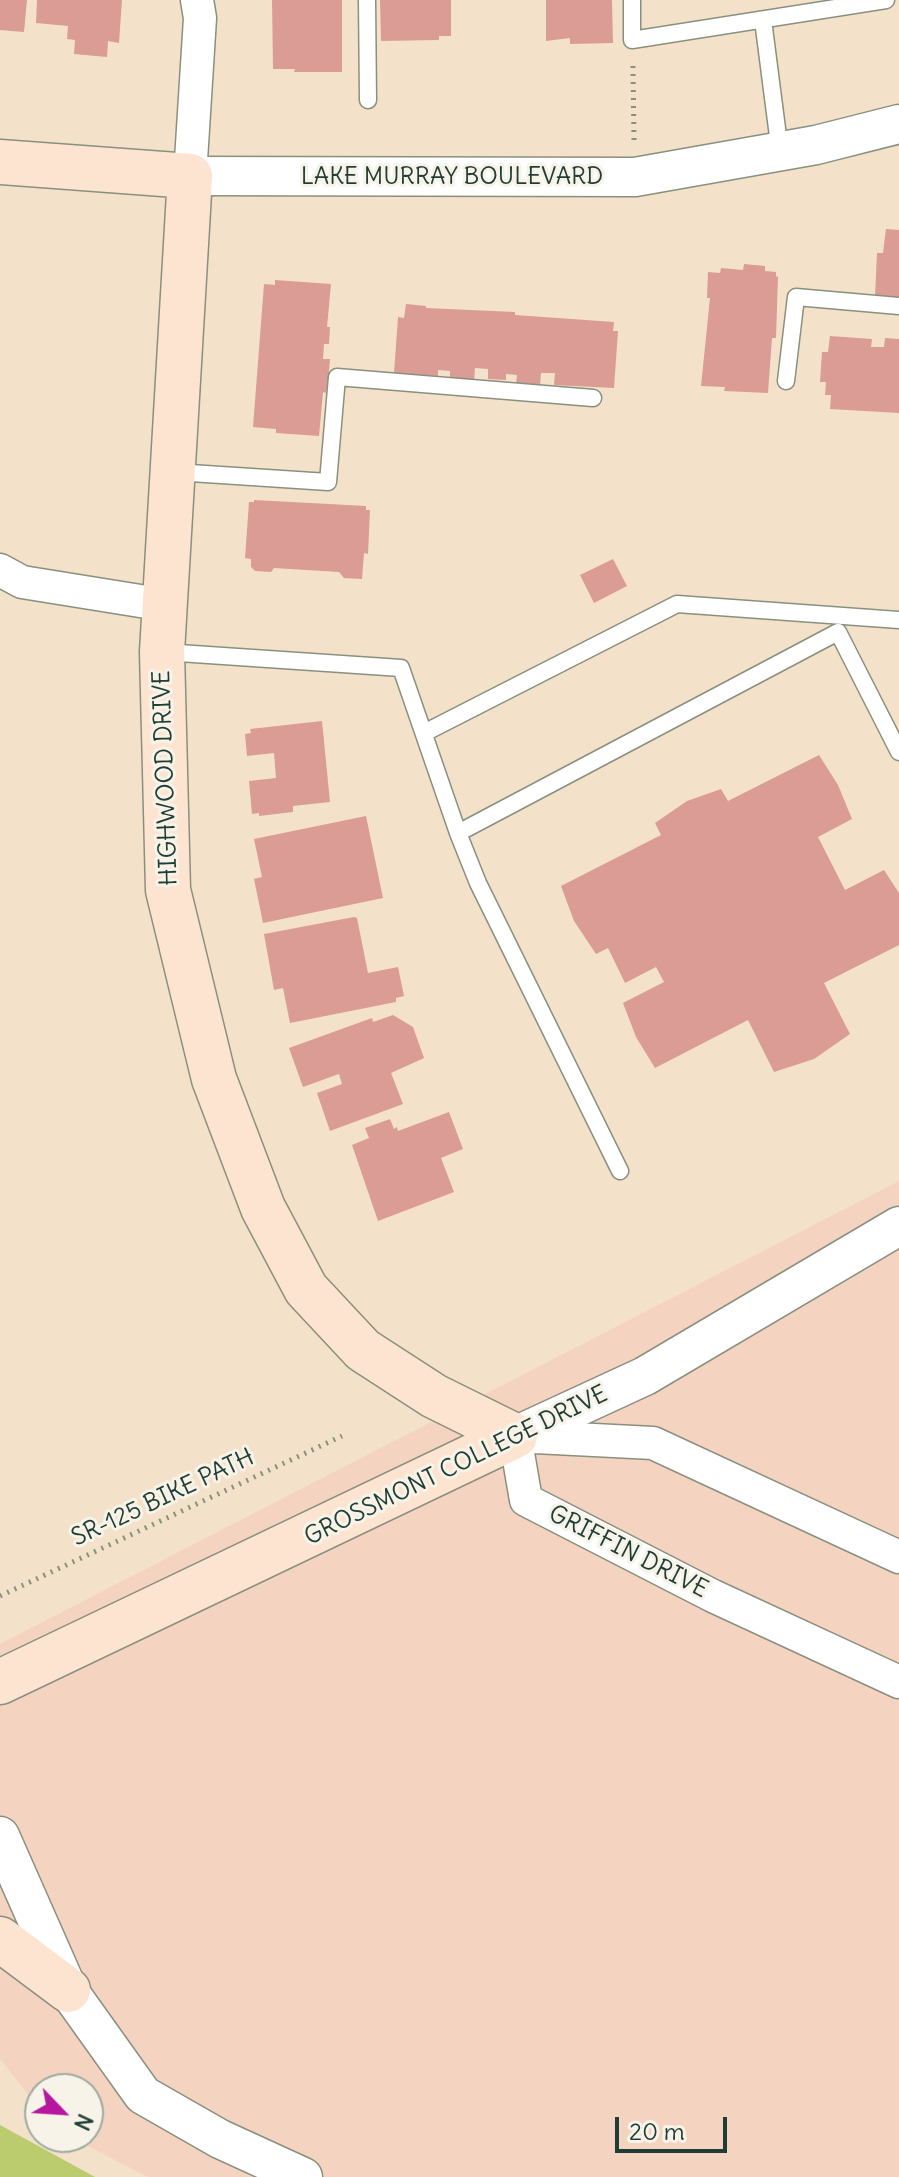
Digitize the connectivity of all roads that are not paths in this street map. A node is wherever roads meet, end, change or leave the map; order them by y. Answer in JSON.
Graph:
{"nodes":[{"id":1,"x":197,"y":0,"type":"edge"},
{"id":2,"x":367,"y":0,"type":"edge"},
{"id":3,"x":632,"y":0,"type":"edge"},
{"id":4,"x":886,"y":0,"type":"edge"},
{"id":5,"x":763,"y":20,"type":"junction"},
{"id":6,"x":368,"y":100,"type":"dead end"},
{"id":7,"x":899,"y":124,"type":"edge"},
{"id":8,"x":780,"y":152,"type":"junction"},
{"id":9,"x":0,"y":162,"type":"edge"},
{"id":10,"x":190,"y":176,"type":"junction"},
{"id":11,"x":899,"y":306,"type":"edge"},
{"id":12,"x":786,"y":381,"type":"dead end"},
{"id":13,"x":593,"y":398,"type":"dead end"},
{"id":14,"x":174,"y":472,"type":"junction"},
{"id":15,"x":0,"y":570,"type":"edge"},
{"id":16,"x":165,"y":605,"type":"junction"},
{"id":17,"x":899,"y":620,"type":"edge"},
{"id":18,"x":839,"y":624,"type":"junction"},
{"id":19,"x":162,"y":652,"type":"junction"},
{"id":20,"x":424,"y":733,"type":"junction"},
{"id":21,"x":897,"y":744,"type":"edge"},
{"id":22,"x":458,"y":833,"type":"junction"},
{"id":23,"x":620,"y":1171,"type":"dead end"},
{"id":24,"x":899,"y":1226,"type":"edge"},
{"id":25,"x":515,"y":1436,"type":"junction"},
{"id":26,"x":899,"y":1557,"type":"edge"},
{"id":27,"x":0,"y":1682,"type":"edge"},
{"id":28,"x":899,"y":1682,"type":"edge"},
{"id":29,"x":0,"y":1836,"type":"edge"},
{"id":30,"x":0,"y":1939,"type":"edge"},
{"id":31,"x":68,"y":1990,"type":"junction"},
{"id":32,"x":303,"y":2177,"type":"edge"}],
"edges":[{"from":1,"to":10,"type":"street"},
{"from":2,"to":6,"type":"lane"},
{"from":3,"to":5,"type":"lane"},
{"from":4,"to":5,"type":"lane"},
{"from":5,"to":8,"type":"lane"},
{"from":7,"to":8,"type":"street","name":"LAKE MURRAY BOULEVARD"},
{"from":8,"to":10,"type":"street","name":"LAKE MURRAY BOULEVARD"},
{"from":9,"to":10,"type":"main road","name":"LAKE MURRAY BOULEVARD"},
{"from":10,"to":14,"type":"main road","name":"HIGHWOOD DRIVE"},
{"from":11,"to":12,"type":"lane"},
{"from":13,"to":14,"type":"lane"},
{"from":14,"to":16,"type":"main road","name":"HIGHWOOD DRIVE"},
{"from":15,"to":16,"type":"street"},
{"from":16,"to":19,"type":"main road","name":"HIGHWOOD DRIVE"},
{"from":17,"to":18,"type":"lane"},
{"from":18,"to":20,"type":"lane"},
{"from":18,"to":21,"type":"lane"},
{"from":18,"to":22,"type":"lane"},
{"from":19,"to":20,"type":"lane"},
{"from":19,"to":25,"type":"main road","name":"HIGHWOOD DRIVE"},
{"from":20,"to":22,"type":"lane"},
{"from":22,"to":23,"type":"lane"},
{"from":24,"to":25,"type":"street","name":"GROSSMONT COLLEGE DRIVE"},
{"from":25,"to":26,"type":"street"},
{"from":25,"to":27,"type":"main road","name":"GROSSMONT COLLEGE DRIVE"},
{"from":25,"to":28,"type":"street","name":"GRIFFIN DRIVE"},
{"from":29,"to":31,"type":"street"},
{"from":30,"to":31,"type":"main road"},
{"from":31,"to":32,"type":"street"}]}
